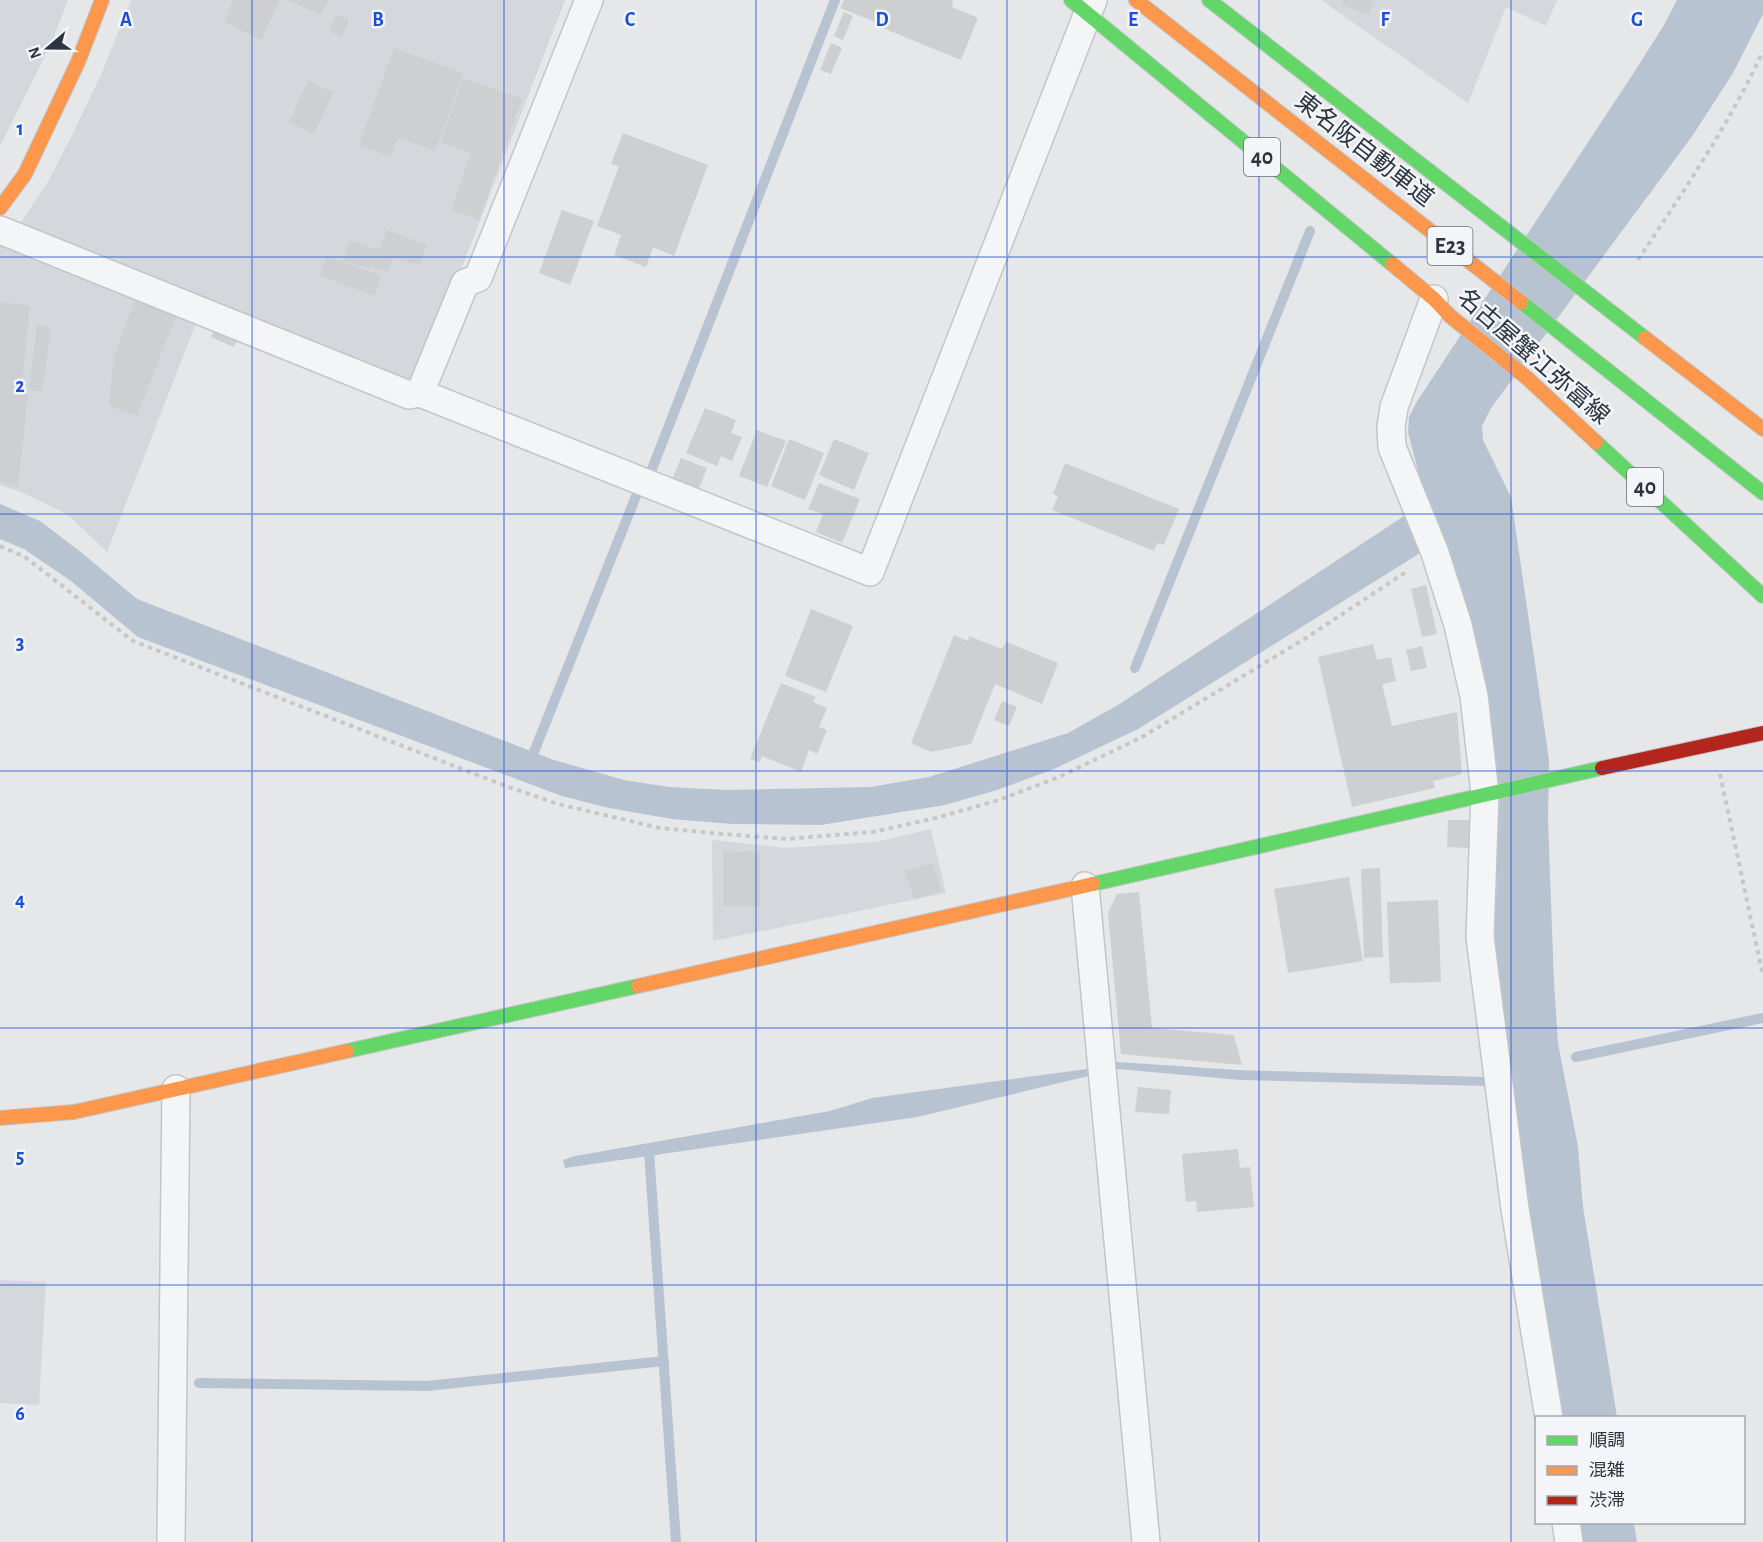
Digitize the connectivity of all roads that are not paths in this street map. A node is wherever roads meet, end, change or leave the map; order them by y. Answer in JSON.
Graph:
{"nodes":[{"id":1,"x":102,"y":0,"type":"edge"},
{"id":2,"x":589,"y":0,"type":"edge"},
{"id":3,"x":1136,"y":0,"type":"edge"},
{"id":4,"x":1209,"y":0,"type":"edge"},
{"id":5,"x":1084,"y":4,"type":"edge"},
{"id":6,"x":0,"y":208,"type":"edge"},
{"id":7,"x":0,"y":230,"type":"edge"},
{"id":8,"x":1442,"y":307,"type":"junction"},
{"id":9,"x":420,"y":393,"type":"junction"},
{"id":10,"x":1763,"y":429,"type":"edge"},
{"id":11,"x":1759,"y":498,"type":"edge"},
{"id":12,"x":1763,"y":596,"type":"edge"},
{"id":13,"x":1763,"y":733,"type":"edge"},
{"id":14,"x":1485,"y":793,"type":"junction"},
{"id":15,"x":1085,"y":886,"type":"junction"},
{"id":16,"x":176,"y":1089,"type":"junction"},
{"id":17,"x":0,"y":1118,"type":"edge"},
{"id":18,"x":1549,"y":1416,"type":"edge"},
{"id":19,"x":1566,"y":1524,"type":"edge"},
{"id":20,"x":171,"y":1542,"type":"edge"},
{"id":21,"x":1146,"y":1542,"type":"edge"},
{"id":22,"x":1569,"y":1542,"type":"edge"}],
"edges":[{"from":1,"to":6,"type":"main road"},
{"from":2,"to":9,"type":"street"},
{"from":3,"to":11,"type":"main road","name":"東名阪自動車道","number":"E23"},
{"from":4,"to":10,"type":"main road","name":"東名阪自動車道","number":"E23"},
{"from":5,"to":8,"type":"main road","name":"名古屋蟹江弥富線","number":"40"},
{"from":5,"to":9,"type":"street"},
{"from":7,"to":9,"type":"street"},
{"from":8,"to":12,"type":"main road","name":"名古屋蟹江弥富線","number":"40"},
{"from":8,"to":14,"type":"street"},
{"from":13,"to":14,"type":"main road"},
{"from":14,"to":15,"type":"main road"},
{"from":14,"to":18,"type":"street"},
{"from":15,"to":16,"type":"main road"},
{"from":15,"to":21,"type":"street"},
{"from":16,"to":17,"type":"main road"},
{"from":16,"to":20,"type":"street"},
{"from":19,"to":22,"type":"street"}]}
